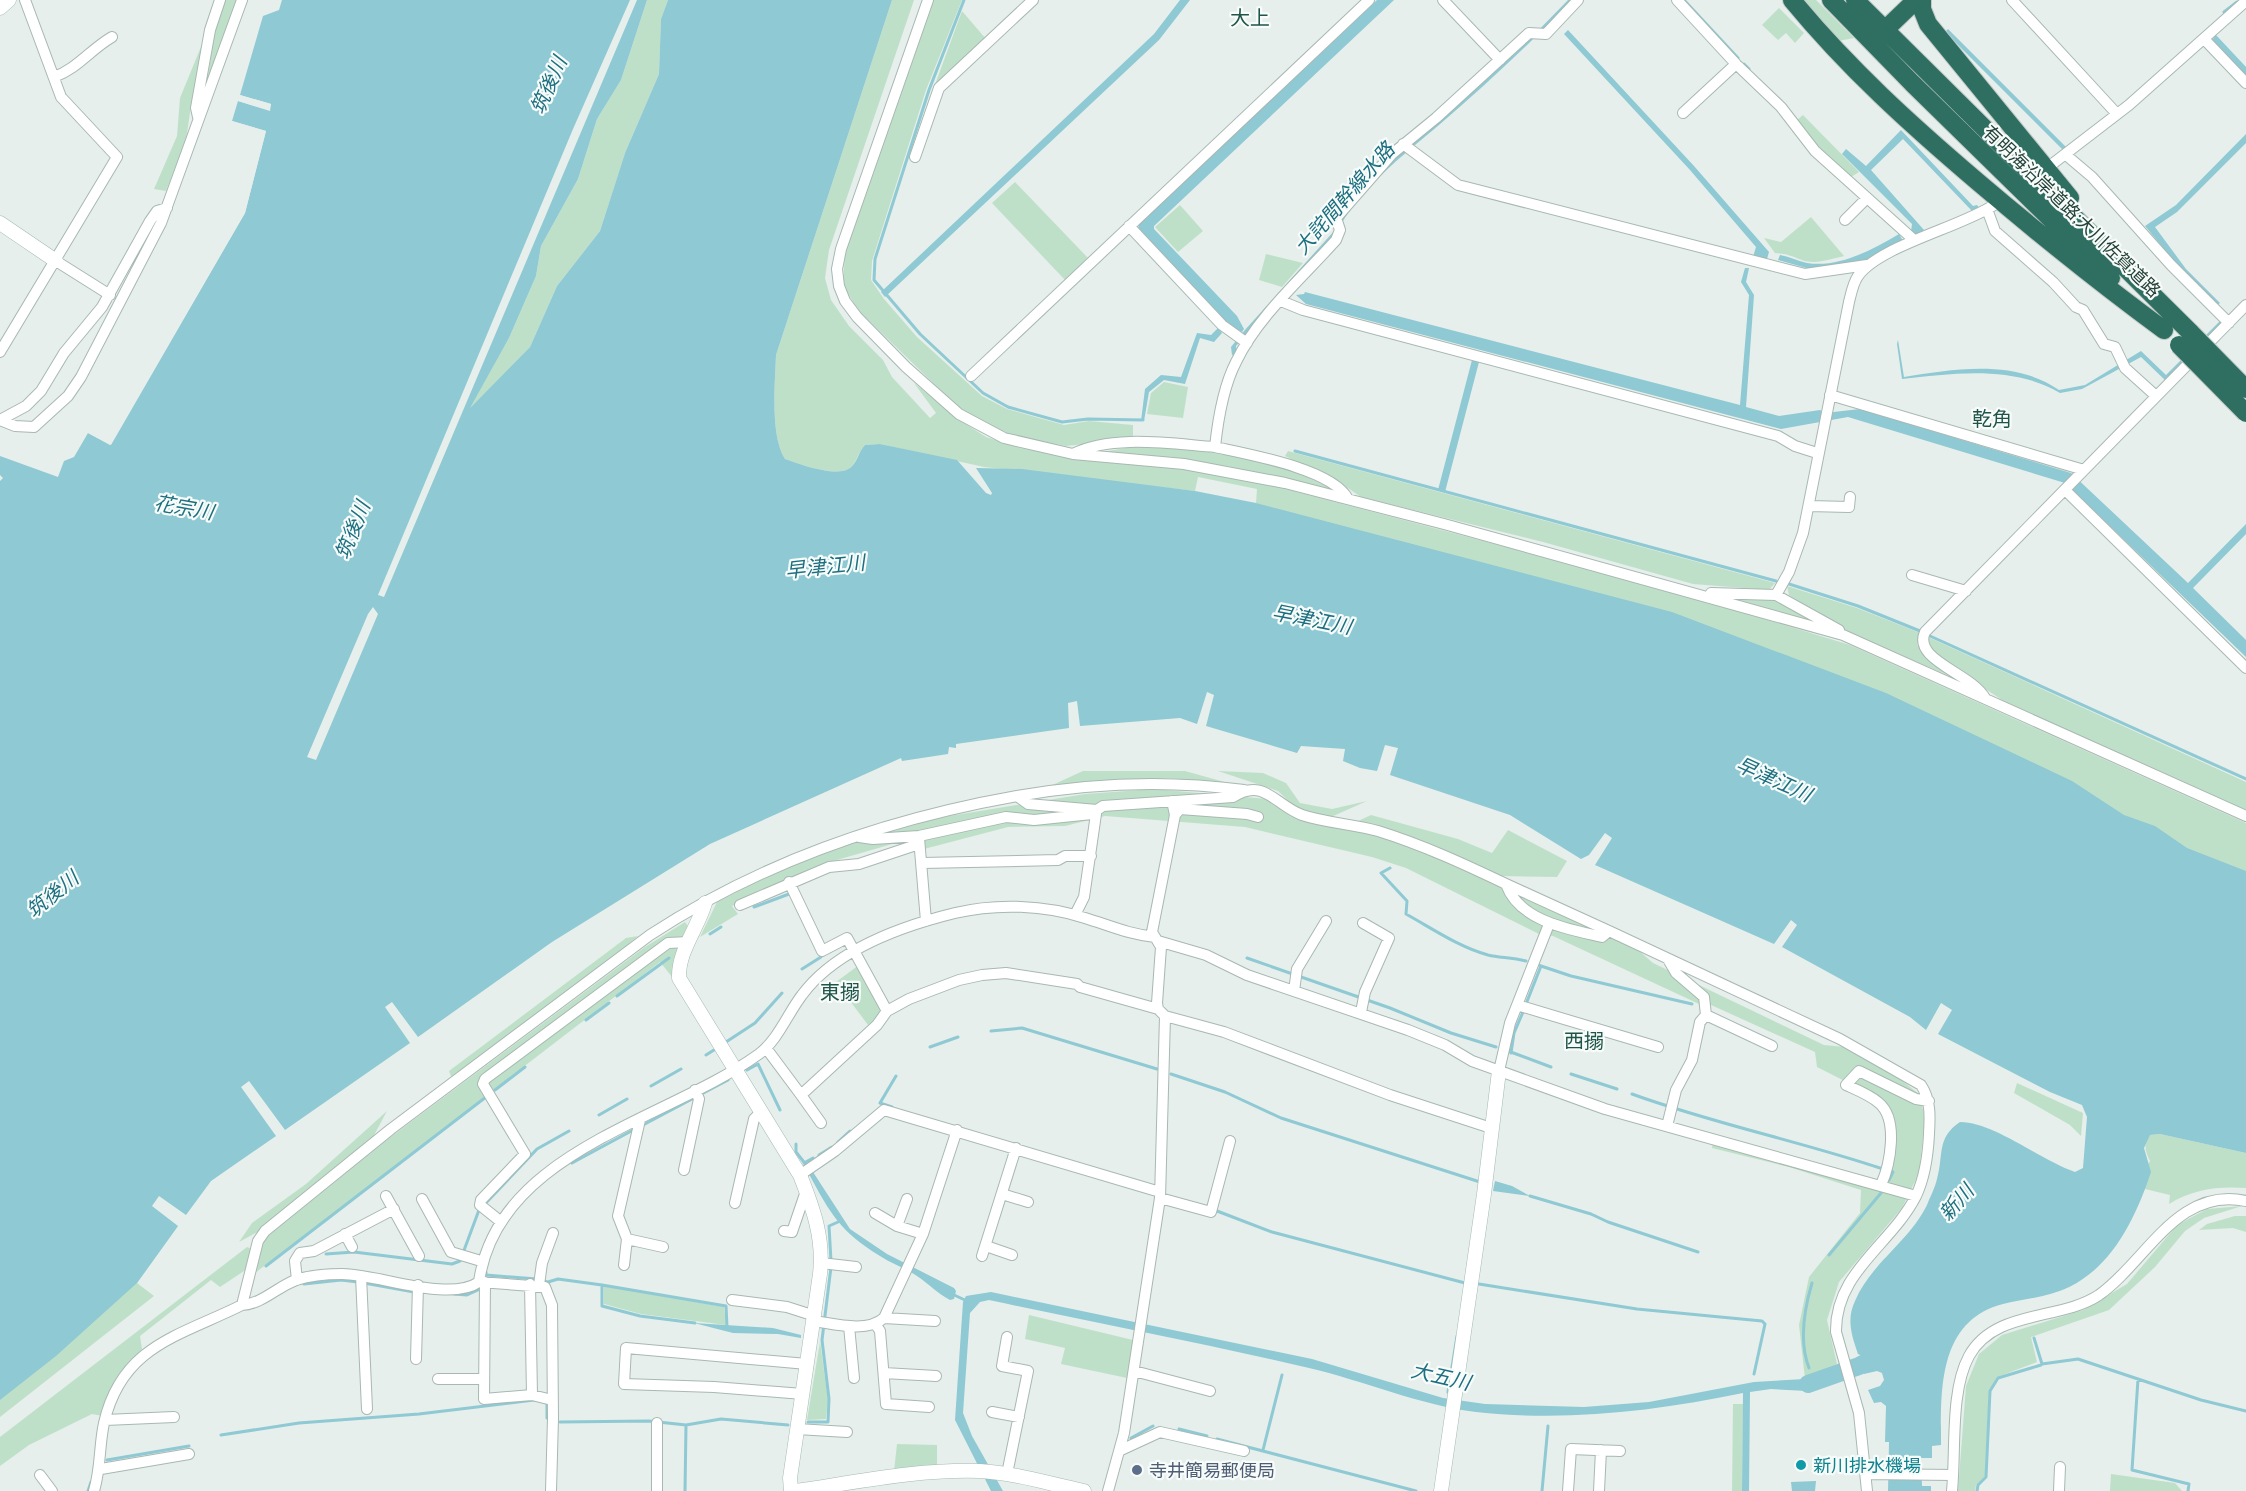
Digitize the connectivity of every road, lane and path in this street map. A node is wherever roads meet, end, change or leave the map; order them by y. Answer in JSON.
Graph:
{"nodes":[{"id":1,"x":9,"y":0,"type":"edge"},
{"id":2,"x":25,"y":0,"type":"edge"},
{"id":3,"x":220,"y":0,"type":"edge"},
{"id":4,"x":242,"y":0,"type":"edge"},
{"id":5,"x":928,"y":0,"type":"edge"},
{"id":6,"x":1033,"y":0,"type":"edge"},
{"id":7,"x":1369,"y":0,"type":"edge"},
{"id":8,"x":1443,"y":0,"type":"edge"},
{"id":9,"x":1578,"y":0,"type":"edge"},
{"id":10,"x":1677,"y":0,"type":"edge"},
{"id":11,"x":1792,"y":0,"type":"edge"},
{"id":12,"x":1831,"y":0,"type":"edge"},
{"id":13,"x":1855,"y":0,"type":"edge"},
{"id":14,"x":1916,"y":0,"type":"edge"},
{"id":15,"x":1922,"y":0,"type":"edge"},
{"id":16,"x":2012,"y":0,"type":"edge"},
{"id":17,"x":2246,"y":2,"type":"edge"},
{"id":18,"x":0,"y":8,"type":"edge"},
{"id":19,"x":1877,"y":34,"type":"junction"},
{"id":20,"x":112,"y":37,"type":"dead end"},
{"id":21,"x":2205,"y":40,"type":"junction"},
{"id":22,"x":1500,"y":60,"type":"junction"},
{"id":23,"x":1736,"y":64,"type":"junction"},
{"id":24,"x":1849,"y":64,"type":"junction"},
{"id":25,"x":54,"y":77,"type":"junction"},
{"id":26,"x":2246,"y":83,"type":"edge"},
{"id":27,"x":1683,"y":113,"type":"dead end"},
{"id":28,"x":2117,"y":114,"type":"junction"},
{"id":29,"x":199,"y":123,"type":"junction"},
{"id":30,"x":1407,"y":147,"type":"junction"},
{"id":31,"x":2066,"y":154,"type":"junction"},
{"id":32,"x":915,"y":157,"type":"dead end"},
{"id":33,"x":2051,"y":165,"type":"dead end"},
{"id":34,"x":1866,"y":199,"type":"junction"},
{"id":35,"x":167,"y":208,"type":"junction"},
{"id":36,"x":1845,"y":220,"type":"dead end"},
{"id":37,"x":0,"y":223,"type":"edge"},
{"id":38,"x":1129,"y":226,"type":"junction"},
{"id":39,"x":1914,"y":240,"type":"junction"},
{"id":40,"x":56,"y":261,"type":"junction"},
{"id":41,"x":1867,"y":266,"type":"junction"},
{"id":42,"x":110,"y":295,"type":"junction"},
{"id":43,"x":1281,"y":301,"type":"junction"},
{"id":44,"x":2246,"y":305,"type":"edge"},
{"id":45,"x":2170,"y":312,"type":"junction"},
{"id":46,"x":2229,"y":323,"type":"junction"},
{"id":47,"x":2163,"y":330,"type":"junction"},
{"id":48,"x":2185,"y":339,"type":"junction"},
{"id":49,"x":1242,"y":340,"type":"junction"},
{"id":50,"x":0,"y":350,"type":"edge"},
{"id":51,"x":971,"y":376,"type":"dead end"},
{"id":52,"x":2246,"y":389,"type":"edge"},
{"id":53,"x":1830,"y":394,"type":"junction"},
{"id":54,"x":2157,"y":396,"type":"junction"},
{"id":55,"x":2246,"y":413,"type":"edge"},
{"id":56,"x":0,"y":420,"type":"edge"},
{"id":57,"x":1215,"y":447,"type":"junction"},
{"id":58,"x":1817,"y":453,"type":"junction"},
{"id":59,"x":1073,"y":454,"type":"junction"},
{"id":60,"x":2081,"y":473,"type":"junction"},
{"id":61,"x":2066,"y":489,"type":"junction"},
{"id":62,"x":1850,"y":497,"type":"dead end"},
{"id":63,"x":1348,"y":499,"type":"junction"},
{"id":64,"x":1809,"y":506,"type":"junction"},
{"id":65,"x":1912,"y":575,"type":"dead end"},
{"id":66,"x":1966,"y":591,"type":"junction"},
{"id":67,"x":1695,"y":593,"type":"junction"},
{"id":68,"x":1776,"y":595,"type":"junction"},
{"id":69,"x":1843,"y":635,"type":"junction"},
{"id":70,"x":2246,"y":668,"type":"edge"},
{"id":71,"x":1985,"y":698,"type":"junction"},
{"id":72,"x":1244,"y":790,"type":"junction"},
{"id":73,"x":1017,"y":796,"type":"junction"},
{"id":74,"x":1172,"y":801,"type":"junction"},
{"id":75,"x":1096,"y":812,"type":"junction"},
{"id":76,"x":1175,"y":815,"type":"junction"},
{"id":77,"x":2246,"y":816,"type":"edge"},
{"id":78,"x":1258,"y":817,"type":"dead end"},
{"id":79,"x":856,"y":836,"type":"junction"},
{"id":80,"x":919,"y":840,"type":"junction"},
{"id":81,"x":1091,"y":856,"type":"junction"},
{"id":82,"x":922,"y":863,"type":"junction"},
{"id":83,"x":789,"y":882,"type":"junction"},
{"id":84,"x":1506,"y":884,"type":"junction"},
{"id":85,"x":705,"y":903,"type":"junction"},
{"id":86,"x":740,"y":905,"type":"dead end"},
{"id":87,"x":1075,"y":915,"type":"junction"},
{"id":88,"x":926,"y":921,"type":"junction"},
{"id":89,"x":1326,"y":921,"type":"dead end"},
{"id":90,"x":1363,"y":923,"type":"dead end"},
{"id":91,"x":1550,"y":924,"type":"junction"},
{"id":92,"x":1609,"y":932,"type":"junction"},
{"id":93,"x":1156,"y":939,"type":"junction"},
{"id":94,"x":689,"y":942,"type":"junction"},
{"id":95,"x":854,"y":953,"type":"junction"},
{"id":96,"x":1669,"y":961,"type":"junction"},
{"id":97,"x":1293,"y":991,"type":"junction"},
{"id":98,"x":1363,"y":1004,"type":"junction"},
{"id":99,"x":1517,"y":1005,"type":"junction"},
{"id":100,"x":887,"y":1011,"type":"junction"},
{"id":101,"x":1162,"y":1012,"type":"junction"},
{"id":102,"x":1706,"y":1015,"type":"junction"},
{"id":103,"x":1772,"y":1046,"type":"dead end"},
{"id":104,"x":1658,"y":1047,"type":"dead end"},
{"id":105,"x":766,"y":1048,"type":"junction"},
{"id":106,"x":734,"y":1069,"type":"junction"},
{"id":107,"x":1498,"y":1071,"type":"junction"},
{"id":108,"x":697,"y":1094,"type":"junction"},
{"id":109,"x":801,"y":1095,"type":"junction"},
{"id":110,"x":1929,"y":1101,"type":"junction"},
{"id":111,"x":761,"y":1112,"type":"junction"},
{"id":112,"x":820,"y":1123,"type":"dead end"},
{"id":113,"x":639,"y":1125,"type":"junction"},
{"id":114,"x":1667,"y":1126,"type":"junction"},
{"id":115,"x":1491,"y":1128,"type":"junction"},
{"id":116,"x":957,"y":1130,"type":"junction"},
{"id":117,"x":1230,"y":1141,"type":"dead end"},
{"id":118,"x":1016,"y":1148,"type":"junction"},
{"id":119,"x":684,"y":1170,"type":"dead end"},
{"id":120,"x":806,"y":1171,"type":"junction"},
{"id":121,"x":1881,"y":1185,"type":"junction"},
{"id":122,"x":806,"y":1191,"type":"junction"},
{"id":123,"x":1002,"y":1194,"type":"junction"},
{"id":124,"x":1160,"y":1195,"type":"junction"},
{"id":125,"x":386,"y":1196,"type":"dead end"},
{"id":126,"x":1916,"y":1196,"type":"junction"},
{"id":127,"x":422,"y":1199,"type":"dead end"},
{"id":128,"x":907,"y":1199,"type":"dead end"},
{"id":129,"x":2246,"y":1201,"type":"edge"},
{"id":130,"x":1028,"y":1202,"type":"dead end"},
{"id":131,"x":735,"y":1203,"type":"dead end"},
{"id":132,"x":393,"y":1209,"type":"junction"},
{"id":133,"x":875,"y":1213,"type":"dead end"},
{"id":134,"x":500,"y":1221,"type":"junction"},
{"id":135,"x":897,"y":1226,"type":"junction"},
{"id":136,"x":784,"y":1231,"type":"dead end"},
{"id":137,"x":553,"y":1233,"type":"dead end"},
{"id":138,"x":345,"y":1234,"type":"junction"},
{"id":139,"x":923,"y":1234,"type":"junction"},
{"id":140,"x":627,"y":1239,"type":"junction"},
{"id":141,"x":352,"y":1247,"type":"dead end"},
{"id":142,"x":663,"y":1247,"type":"dead end"},
{"id":143,"x":1012,"y":1255,"type":"dead end"},
{"id":144,"x":419,"y":1256,"type":"dead end"},
{"id":145,"x":481,"y":1261,"type":"junction"},
{"id":146,"x":829,"y":1263,"type":"junction"},
{"id":147,"x":624,"y":1265,"type":"dead end"},
{"id":148,"x":856,"y":1267,"type":"dead end"},
{"id":149,"x":297,"y":1280,"type":"junction"},
{"id":150,"x":362,"y":1280,"type":"junction"},
{"id":151,"x":482,"y":1282,"type":"junction"},
{"id":152,"x":537,"y":1282,"type":"junction"},
{"id":153,"x":418,"y":1291,"type":"junction"},
{"id":154,"x":732,"y":1300,"type":"dead end"},
{"id":155,"x":242,"y":1305,"type":"junction"},
{"id":156,"x":819,"y":1321,"type":"junction"},
{"id":157,"x":935,"y":1321,"type":"dead end"},
{"id":158,"x":880,"y":1322,"type":"junction"},
{"id":159,"x":849,"y":1326,"type":"junction"},
{"id":160,"x":1007,"y":1337,"type":"dead end"},
{"id":161,"x":416,"y":1359,"type":"dead end"},
{"id":162,"x":807,"y":1364,"type":"junction"},
{"id":163,"x":1134,"y":1371,"type":"junction"},
{"id":164,"x":884,"y":1373,"type":"junction"},
{"id":165,"x":936,"y":1376,"type":"dead end"},
{"id":166,"x":438,"y":1378,"type":"dead end"},
{"id":167,"x":854,"y":1378,"type":"dead end"},
{"id":168,"x":484,"y":1379,"type":"junction"},
{"id":169,"x":1210,"y":1391,"type":"dead end"},
{"id":170,"x":802,"y":1394,"type":"junction"},
{"id":171,"x":532,"y":1395,"type":"junction"},
{"id":172,"x":552,"y":1400,"type":"junction"},
{"id":173,"x":929,"y":1407,"type":"dead end"},
{"id":174,"x":367,"y":1409,"type":"dead end"},
{"id":175,"x":992,"y":1412,"type":"dead end"},
{"id":176,"x":174,"y":1417,"type":"dead end"},
{"id":177,"x":1019,"y":1418,"type":"junction"},
{"id":178,"x":105,"y":1420,"type":"junction"},
{"id":179,"x":657,"y":1423,"type":"dead end"},
{"id":180,"x":797,"y":1429,"type":"junction"},
{"id":181,"x":847,"y":1432,"type":"dead end"},
{"id":182,"x":1121,"y":1449,"type":"junction"},
{"id":183,"x":1600,"y":1450,"type":"junction"},
{"id":184,"x":1620,"y":1451,"type":"dead end"},
{"id":185,"x":1244,"y":1452,"type":"dead end"},
{"id":186,"x":189,"y":1454,"type":"dead end"},
{"id":187,"x":2060,"y":1467,"type":"dead end"},
{"id":188,"x":101,"y":1468,"type":"junction"},
{"id":189,"x":1002,"y":1473,"type":"junction"},
{"id":190,"x":1867,"y":1474,"type":"junction"},
{"id":191,"x":40,"y":1475,"type":"dead end"},
{"id":192,"x":1953,"y":1475,"type":"junction"},
{"id":193,"x":52,"y":1491,"type":"edge"},
{"id":194,"x":94,"y":1491,"type":"edge"},
{"id":195,"x":551,"y":1491,"type":"edge"},
{"id":196,"x":657,"y":1491,"type":"edge"},
{"id":197,"x":791,"y":1491,"type":"edge"},
{"id":198,"x":796,"y":1491,"type":"edge"},
{"id":199,"x":1084,"y":1491,"type":"edge"},
{"id":200,"x":1108,"y":1491,"type":"edge"},
{"id":201,"x":1441,"y":1491,"type":"edge"},
{"id":202,"x":1568,"y":1491,"type":"edge"},
{"id":203,"x":1599,"y":1491,"type":"edge"},
{"id":204,"x":1867,"y":1491,"type":"edge"},
{"id":205,"x":1952,"y":1491,"type":"edge"},
{"id":206,"x":2058,"y":1491,"type":"edge"}],
"edges":[{"from":1,"to":18,"type":"street"},
{"from":2,"to":25,"type":"street"},
{"from":3,"to":29,"type":"street"},
{"from":4,"to":29,"type":"street"},
{"from":5,"to":59,"type":"street"},
{"from":6,"to":32,"type":"street"},
{"from":7,"to":38,"type":"street"},
{"from":8,"to":22,"type":"street"},
{"from":9,"to":22,"type":"street"},
{"from":10,"to":23,"type":"street"},
{"from":11,"to":24,"type":"highway"},
{"from":12,"to":19,"type":"highway"},
{"from":13,"to":19,"type":"highway"},
{"from":14,"to":19,"type":"highway"},
{"from":15,"to":45,"type":"highway"},
{"from":16,"to":28,"type":"street"},
{"from":17,"to":21,"type":"street"},
{"from":19,"to":24,"type":"highway"},
{"from":19,"to":45,"type":"highway","name":"有明海沿岸道路;大川佐賀道路"},
{"from":19,"to":47,"type":"highway","name":"有明海沿岸道路;大川佐賀道路"},
{"from":20,"to":25,"type":"street"},
{"from":21,"to":26,"type":"street"},
{"from":21,"to":28,"type":"street"},
{"from":22,"to":30,"type":"street"},
{"from":23,"to":27,"type":"street"},
{"from":23,"to":34,"type":"street"},
{"from":24,"to":47,"type":"highway"},
{"from":25,"to":40,"type":"street"},
{"from":28,"to":31,"type":"street"},
{"from":29,"to":35,"type":"street"},
{"from":30,"to":41,"type":"street"},
{"from":30,"to":43,"type":"street"},
{"from":31,"to":33,"type":"street"},
{"from":31,"to":46,"type":"street"},
{"from":34,"to":36,"type":"street"},
{"from":34,"to":39,"type":"street"},
{"from":35,"to":42,"type":"street"},
{"from":35,"to":56,"type":"street"},
{"from":37,"to":40,"type":"street"},
{"from":38,"to":49,"type":"street"},
{"from":38,"to":51,"type":"street"},
{"from":39,"to":41,"type":"street"},
{"from":39,"to":54,"type":"street"},
{"from":40,"to":42,"type":"street"},
{"from":40,"to":50,"type":"street"},
{"from":41,"to":53,"type":"street"},
{"from":42,"to":56,"type":"street"},
{"from":43,"to":49,"type":"street"},
{"from":43,"to":58,"type":"street"},
{"from":44,"to":46,"type":"street"},
{"from":45,"to":48,"type":"highway","name":"有明海沿岸道路;大川佐賀道路"},
{"from":46,"to":54,"type":"street"},
{"from":47,"to":48,"type":"highway","name":"有明海沿岸道路;大川佐賀道路"},
{"from":48,"to":52,"type":"highway","name":"有明海沿岸道路;大川佐賀道路","bridge":true},
{"from":48,"to":55,"type":"highway","name":"有明海沿岸道路;大川佐賀道路","bridge":true},
{"from":49,"to":57,"type":"street"},
{"from":53,"to":58,"type":"street"},
{"from":53,"to":60,"type":"street"},
{"from":54,"to":60,"type":"street"},
{"from":57,"to":59,"type":"street"},
{"from":57,"to":63,"type":"street"},
{"from":58,"to":64,"type":"street"},
{"from":59,"to":63,"type":"street"},
{"from":60,"to":61,"type":"street"},
{"from":61,"to":66,"type":"street"},
{"from":61,"to":70,"type":"street"},
{"from":62,"to":64,"type":"street"},
{"from":63,"to":67,"type":"street"},
{"from":64,"to":68,"type":"street"},
{"from":65,"to":66,"type":"street"},
{"from":66,"to":71,"type":"street"},
{"from":67,"to":68,"type":"street"},
{"from":67,"to":69,"type":"street"},
{"from":68,"to":69,"type":"street"},
{"from":69,"to":71,"type":"street"},
{"from":71,"to":77,"type":"street"},
{"from":72,"to":73,"type":"street"},
{"from":72,"to":74,"type":"street"},
{"from":72,"to":84,"type":"street"},
{"from":73,"to":75,"type":"street"},
{"from":73,"to":79,"type":"street"},
{"from":74,"to":75,"type":"street"},
{"from":74,"to":76,"type":"street"},
{"from":75,"to":80,"type":"street"},
{"from":75,"to":81,"type":"street"},
{"from":76,"to":78,"type":"street"},
{"from":76,"to":93,"type":"street"},
{"from":79,"to":80,"type":"street"},
{"from":79,"to":85,"type":"street"},
{"from":80,"to":82,"type":"street"},
{"from":80,"to":83,"type":"street"},
{"from":81,"to":82,"type":"street"},
{"from":81,"to":87,"type":"street"},
{"from":82,"to":88,"type":"street"},
{"from":83,"to":86,"type":"street"},
{"from":83,"to":95,"type":"street"},
{"from":84,"to":91,"type":"street"},
{"from":84,"to":92,"type":"street"},
{"from":85,"to":94,"type":"street"},
{"from":85,"to":155,"type":"street"},
{"from":87,"to":88,"type":"street"},
{"from":87,"to":93,"type":"street"},
{"from":88,"to":95,"type":"street"},
{"from":89,"to":97,"type":"street"},
{"from":90,"to":98,"type":"street"},
{"from":91,"to":92,"type":"street"},
{"from":91,"to":99,"type":"street"},
{"from":92,"to":96,"type":"street"},
{"from":93,"to":97,"type":"street"},
{"from":93,"to":101,"type":"street"},
{"from":94,"to":106,"type":"street"},
{"from":94,"to":134,"type":"street"},
{"from":95,"to":100,"type":"street"},
{"from":95,"to":105,"type":"street"},
{"from":96,"to":102,"type":"street"},
{"from":96,"to":110,"type":"street"},
{"from":97,"to":98,"type":"street"},
{"from":98,"to":107,"type":"street"},
{"from":99,"to":104,"type":"street"},
{"from":99,"to":107,"type":"street"},
{"from":100,"to":101,"type":"street"},
{"from":100,"to":109,"type":"street"},
{"from":101,"to":115,"type":"street"},
{"from":101,"to":124,"type":"street"},
{"from":102,"to":103,"type":"street"},
{"from":102,"to":114,"type":"street"},
{"from":105,"to":106,"type":"street"},
{"from":105,"to":109,"type":"street"},
{"from":106,"to":108,"type":"street"},
{"from":106,"to":111,"type":"street"},
{"from":107,"to":114,"type":"street"},
{"from":107,"to":115,"type":"street"},
{"from":108,"to":113,"type":"street"},
{"from":108,"to":119,"type":"street"},
{"from":109,"to":112,"type":"street"},
{"from":110,"to":121,"type":"street"},
{"from":110,"to":126,"type":"street"},
{"from":111,"to":120,"type":"street"},
{"from":111,"to":131,"type":"street"},
{"from":113,"to":134,"type":"street"},
{"from":113,"to":140,"type":"street"},
{"from":114,"to":121,"type":"street"},
{"from":115,"to":201,"type":"street"},
{"from":116,"to":118,"type":"street"},
{"from":116,"to":120,"type":"street"},
{"from":116,"to":139,"type":"street"},
{"from":117,"to":124,"type":"street"},
{"from":118,"to":123,"type":"street"},
{"from":118,"to":124,"type":"street"},
{"from":120,"to":122,"type":"street"},
{"from":121,"to":126,"type":"street"},
{"from":122,"to":136,"type":"street"},
{"from":122,"to":146,"type":"street"},
{"from":123,"to":130,"type":"street"},
{"from":123,"to":143,"type":"street"},
{"from":124,"to":163,"type":"street"},
{"from":125,"to":132,"type":"street"},
{"from":126,"to":190,"type":"street"},
{"from":127,"to":145,"type":"street"},
{"from":128,"to":135,"type":"street"},
{"from":129,"to":192,"type":"street"},
{"from":132,"to":138,"type":"street"},
{"from":132,"to":144,"type":"street"},
{"from":133,"to":135,"type":"street"},
{"from":134,"to":145,"type":"street"},
{"from":135,"to":139,"type":"street"},
{"from":137,"to":152,"type":"street"},
{"from":138,"to":141,"type":"street"},
{"from":138,"to":149,"type":"street"},
{"from":139,"to":158,"type":"street"},
{"from":140,"to":142,"type":"street"},
{"from":140,"to":147,"type":"street"},
{"from":145,"to":151,"type":"street"},
{"from":146,"to":148,"type":"street"},
{"from":146,"to":156,"type":"street"},
{"from":149,"to":150,"type":"street"},
{"from":149,"to":155,"type":"street"},
{"from":150,"to":153,"type":"street"},
{"from":150,"to":174,"type":"street"},
{"from":151,"to":152,"type":"street"},
{"from":151,"to":153,"type":"street"},
{"from":151,"to":168,"type":"street"},
{"from":152,"to":171,"type":"street"},
{"from":152,"to":172,"type":"street"},
{"from":153,"to":161,"type":"street"},
{"from":154,"to":156,"type":"street"},
{"from":155,"to":178,"type":"street"},
{"from":156,"to":159,"type":"street"},
{"from":156,"to":162,"type":"street"},
{"from":157,"to":158,"type":"street"},
{"from":158,"to":159,"type":"street"},
{"from":158,"to":164,"type":"street"},
{"from":159,"to":167,"type":"street"},
{"from":160,"to":177,"type":"street"},
{"from":162,"to":170,"type":"street"},
{"from":162,"to":170,"type":"street"},
{"from":163,"to":169,"type":"street"},
{"from":163,"to":182,"type":"street"},
{"from":164,"to":165,"type":"street"},
{"from":164,"to":173,"type":"street"},
{"from":166,"to":168,"type":"street"},
{"from":168,"to":171,"type":"street"},
{"from":170,"to":180,"type":"street"},
{"from":171,"to":172,"type":"street"},
{"from":172,"to":195,"type":"street"},
{"from":175,"to":177,"type":"street"},
{"from":176,"to":178,"type":"street"},
{"from":177,"to":189,"type":"street"},
{"from":178,"to":188,"type":"street"},
{"from":179,"to":196,"type":"street"},
{"from":180,"to":181,"type":"street"},
{"from":180,"to":197,"type":"street"},
{"from":182,"to":185,"type":"street"},
{"from":182,"to":200,"type":"street"},
{"from":183,"to":184,"type":"street"},
{"from":183,"to":202,"type":"street"},
{"from":183,"to":203,"type":"street"},
{"from":186,"to":188,"type":"street"},
{"from":187,"to":206,"type":"street"},
{"from":188,"to":194,"type":"street"},
{"from":189,"to":198,"type":"street"},
{"from":189,"to":199,"type":"street"},
{"from":190,"to":192,"type":"street"},
{"from":190,"to":204,"type":"street"},
{"from":191,"to":193,"type":"street"},
{"from":192,"to":205,"type":"street"}]}
